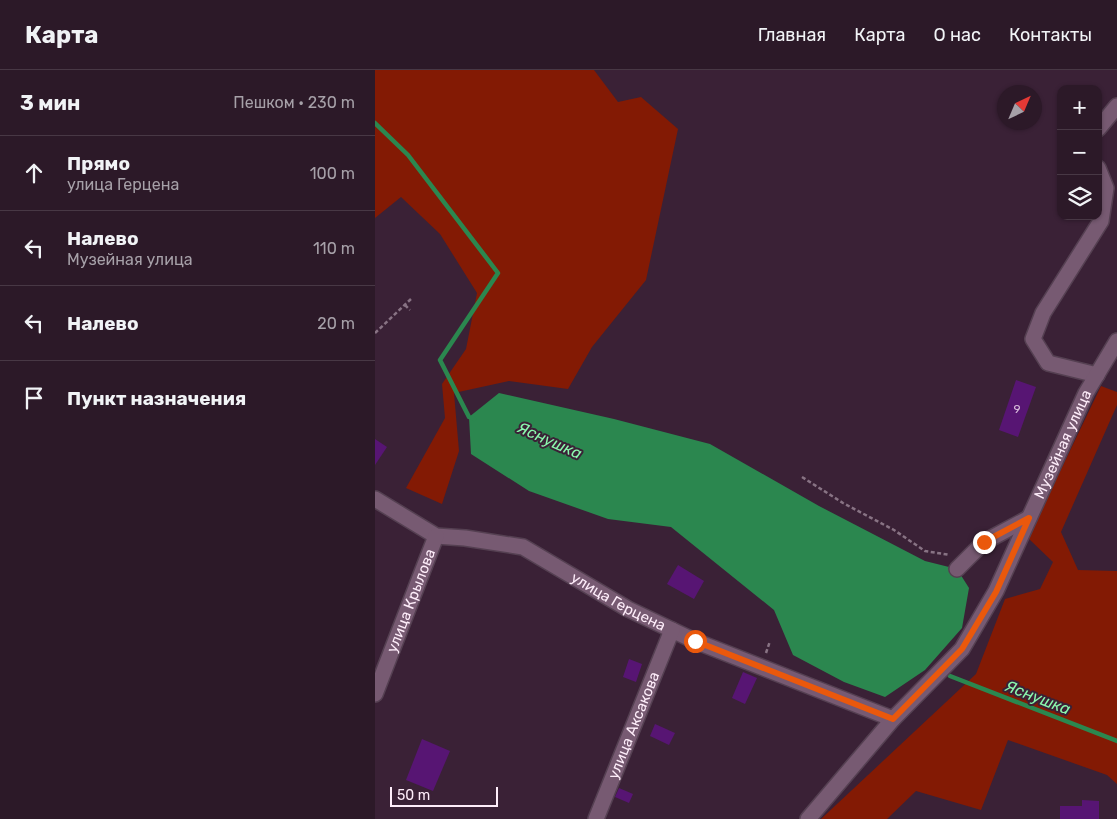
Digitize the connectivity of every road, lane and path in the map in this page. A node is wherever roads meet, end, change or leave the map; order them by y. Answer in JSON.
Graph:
{"nodes":[{"id":1,"x":1117,"y":106,"type":"edge"},
{"id":2,"x":1102,"y":124,"type":"edge"},
{"id":3,"x":1101,"y":175,"type":"edge"},
{"id":4,"x":412,"y":298,"type":"dead end"},
{"id":5,"x":405,"y":304,"type":"junction"},
{"id":6,"x":410,"y":310,"type":"dead end"},
{"id":7,"x":375,"y":333,"type":"edge"},
{"id":8,"x":1117,"y":341,"type":"edge"},
{"id":9,"x":1097,"y":375,"type":"junction"},
{"id":10,"x":802,"y":477,"type":"dead end"},
{"id":11,"x":375,"y":499,"type":"edge"},
{"id":12,"x":1029,"y":518,"type":"junction"},
{"id":13,"x":437,"y":536,"type":"junction"},
{"id":14,"x":954,"y":562,"type":"joint"},
{"id":15,"x":672,"y":630,"type":"junction"},
{"id":16,"x":375,"y":694,"type":"edge"},
{"id":17,"x":893,"y":719,"type":"junction"},
{"id":18,"x":596,"y":819,"type":"edge"},
{"id":19,"x":807,"y":819,"type":"edge"}],
"edges":[{"from":1,"to":2,"type":"street"},
{"from":3,"to":9,"type":"street"},
{"from":4,"to":5,"type":"path"},
{"from":5,"to":6,"type":"path"},
{"from":5,"to":7,"type":"path"},
{"from":8,"to":9,"type":"street","name":"Музейная улица"},
{"from":9,"to":12,"type":"street","name":"Музейная улица"},
{"from":10,"to":14,"type":"path"},
{"from":11,"to":13,"type":"street","name":"улица Герцена"},
{"from":12,"to":14,"type":"street"},
{"from":12,"to":17,"type":"street","name":"Музейная улица"},
{"from":13,"to":15,"type":"street","name":"улица Герцена"},
{"from":13,"to":16,"type":"street","name":"улица Крылова"},
{"from":15,"to":17,"type":"street","name":"улица Герцена"},
{"from":15,"to":18,"type":"street","name":"улица Аксакова"},
{"from":17,"to":19,"type":"street","name":"Музейная улица"}]}
